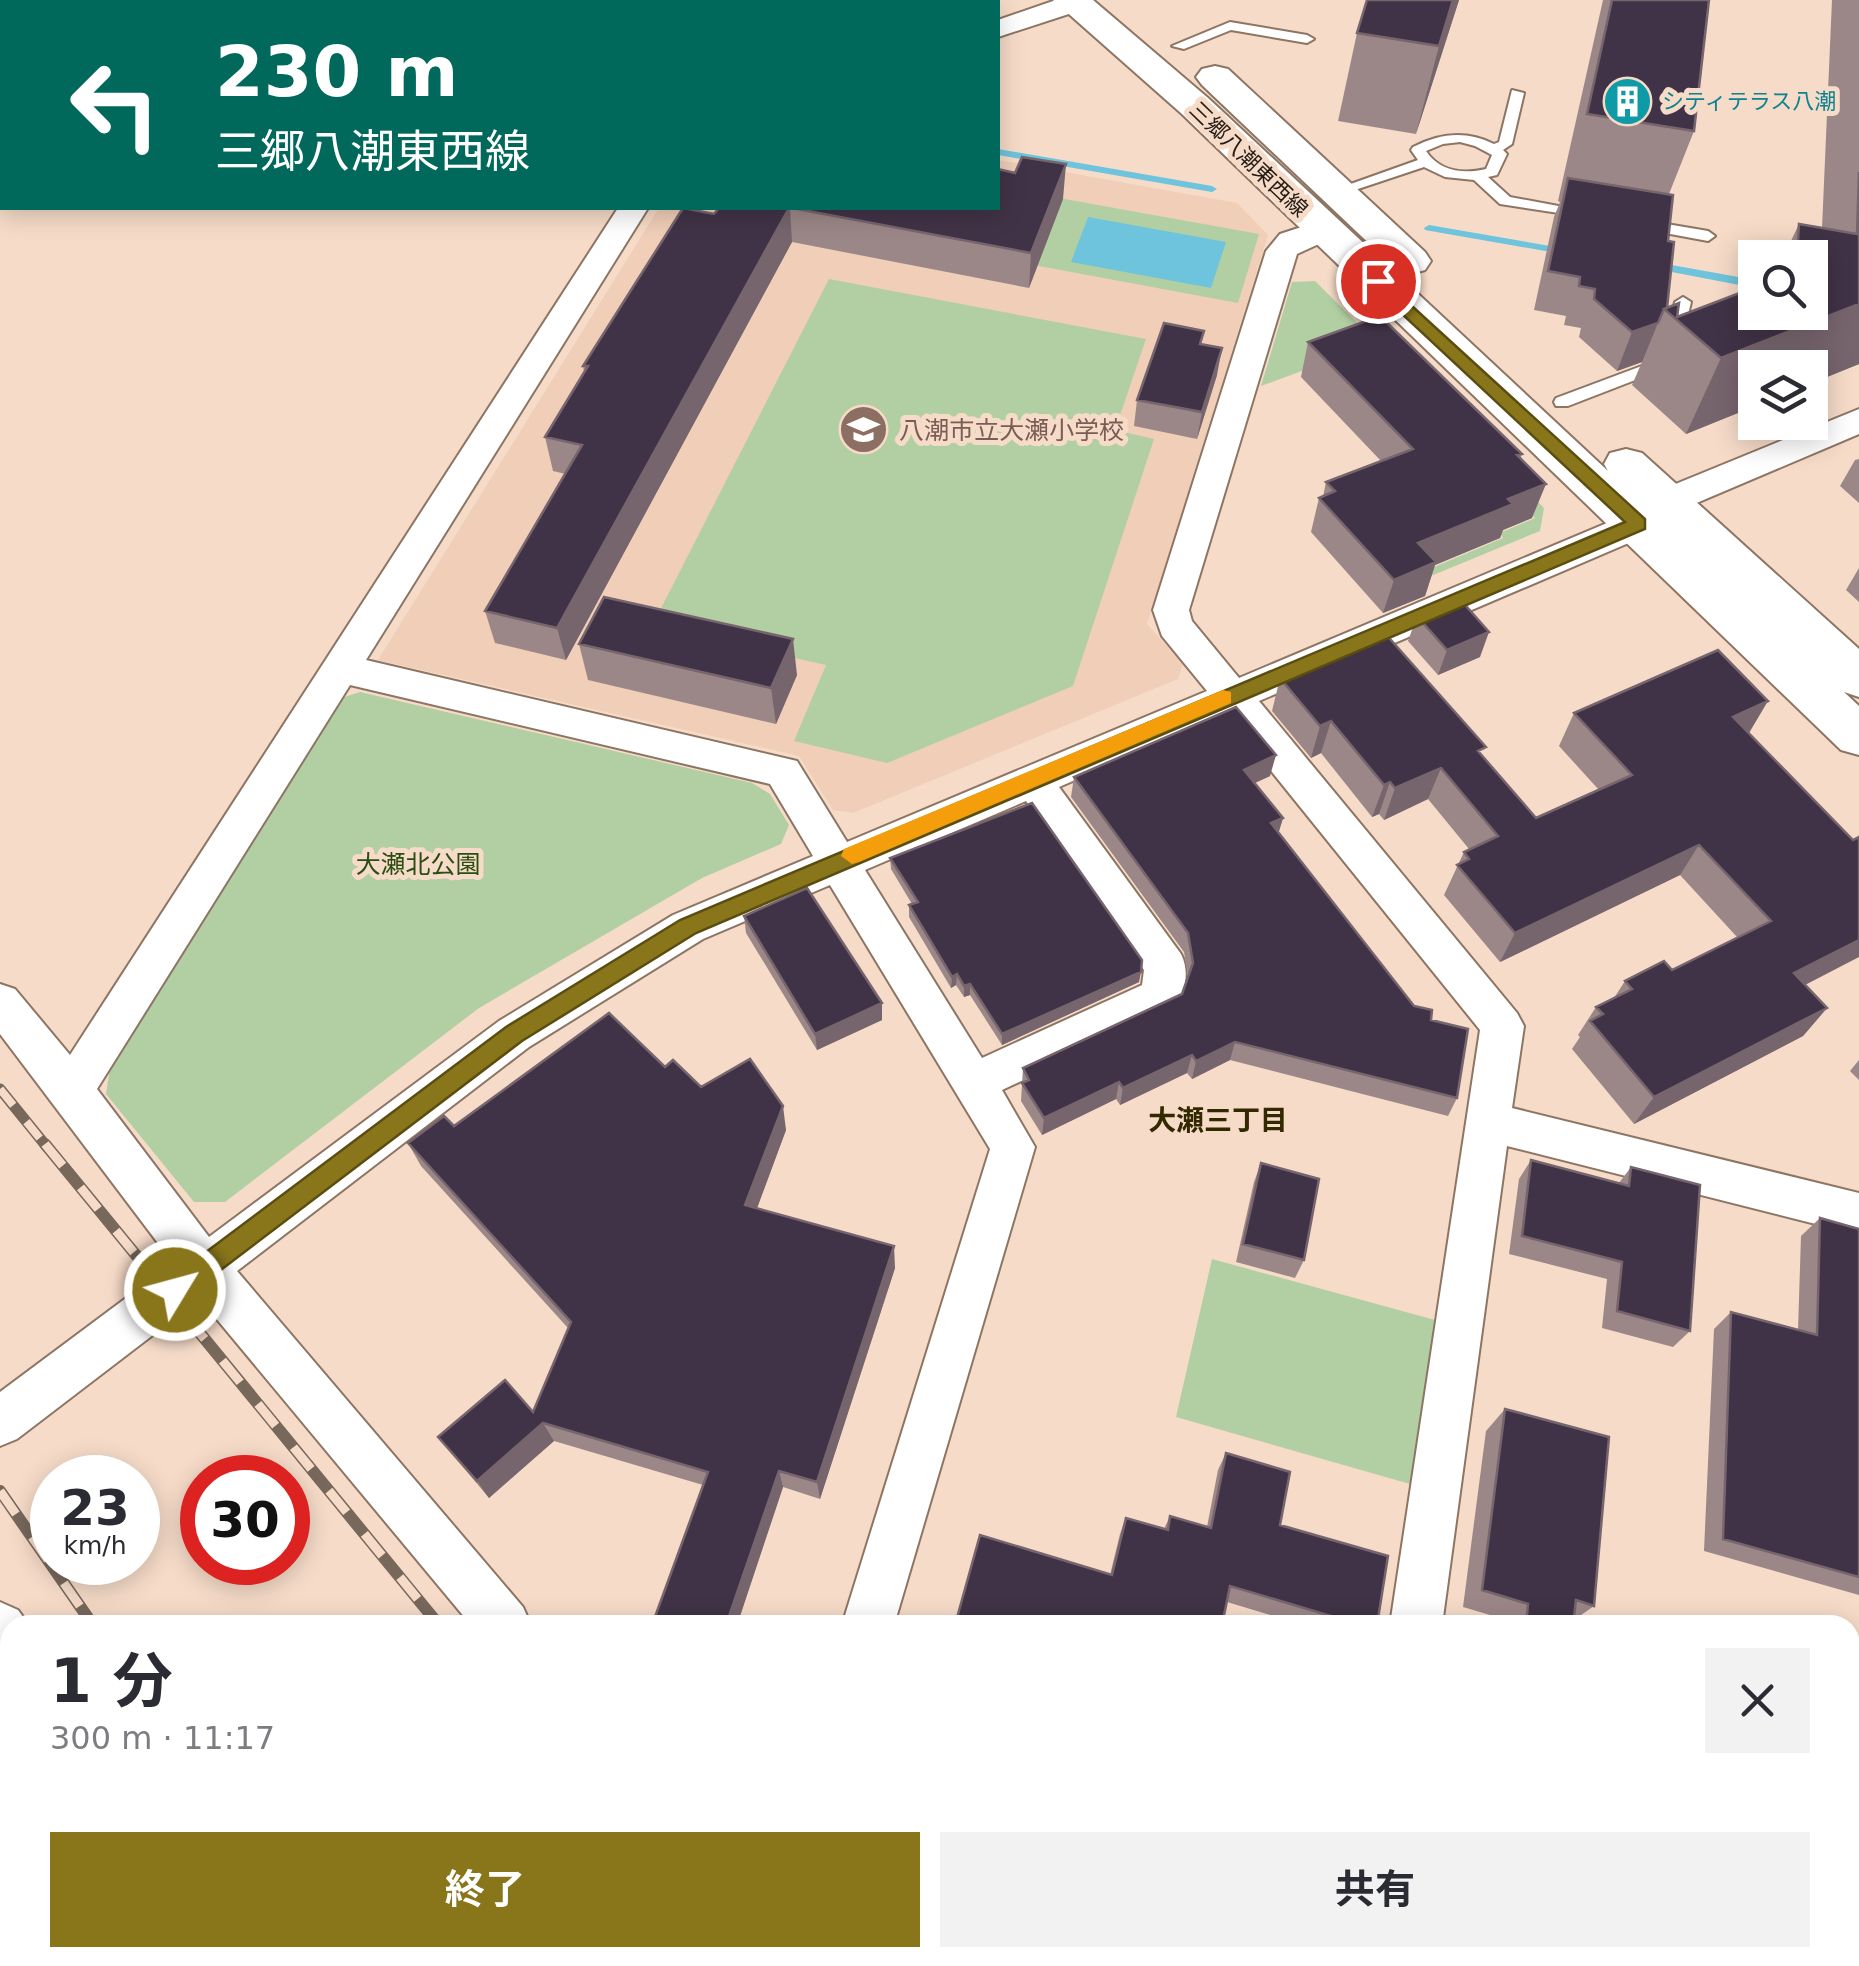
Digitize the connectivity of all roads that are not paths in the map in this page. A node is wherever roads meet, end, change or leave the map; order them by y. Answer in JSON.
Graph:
{"nodes":[{"id":1,"x":1126,"y":0,"type":"edge"},
{"id":2,"x":1073,"y":1,"type":"edge"},
{"id":3,"x":1000,"y":27,"type":"edge"},
{"id":4,"x":1308,"y":39,"type":"dead end"},
{"id":5,"x":1179,"y":46,"type":"junction"},
{"id":6,"x":1517,"y":93,"type":"dead end"},
{"id":7,"x":1493,"y":149,"type":"junction"},
{"id":8,"x":1426,"y":162,"type":"junction"},
{"id":9,"x":1478,"y":176,"type":"junction"},
{"id":10,"x":632,"y":210,"type":"edge"},
{"id":11,"x":1331,"y":210,"type":"junction"},
{"id":12,"x":1597,"y":217,"type":"edge"},
{"id":13,"x":1634,"y":223,"type":"edge"},
{"id":14,"x":1708,"y":236,"type":"dead end"},
{"id":15,"x":1683,"y":302,"type":"edge"},
{"id":16,"x":1562,"y":402,"type":"junction"},
{"id":17,"x":1859,"y":421,"type":"edge"},
{"id":18,"x":1653,"y":512,"type":"junction"},
{"id":19,"x":340,"y":668,"type":"junction"},
{"id":20,"x":1859,"y":678,"type":"edge"},
{"id":21,"x":1230,"y":695,"type":"junction"},
{"id":22,"x":1859,"y":736,"type":"edge"},
{"id":23,"x":1032,"y":779,"type":"junction"},
{"id":24,"x":839,"y":861,"type":"junction"},
{"id":25,"x":0,"y":1002,"type":"edge"},
{"id":26,"x":974,"y":1082,"type":"junction"},
{"id":27,"x":72,"y":1090,"type":"junction"},
{"id":28,"x":1489,"y":1122,"type":"junction"},
{"id":29,"x":1859,"y":1214,"type":"edge"},
{"id":30,"x":204,"y":1268,"type":"junction"},
{"id":31,"x":0,"y":1422,"type":"edge"},
{"id":32,"x":497,"y":1615,"type":"edge"},
{"id":33,"x":871,"y":1615,"type":"edge"},
{"id":34,"x":1417,"y":1615,"type":"edge"}],
"edges":[{"from":1,"to":5,"type":"street","name":"三郷八潮東西線"},
{"from":2,"to":3,"type":"street"},
{"from":2,"to":11,"type":"street","name":"三郷八潮東西線"},
{"from":4,"to":5,"type":"lane"},
{"from":5,"to":11,"type":"street","name":"三郷八潮東西線"},
{"from":6,"to":7,"type":"lane"},
{"from":7,"to":8,"type":"lane"},
{"from":7,"to":9,"type":"lane"},
{"from":8,"to":9,"type":"lane"},
{"from":8,"to":11,"type":"lane"},
{"from":9,"to":12,"type":"lane"},
{"from":10,"to":19,"type":"street"},
{"from":11,"to":16,"type":"street","name":"三郷八潮東西線"},
{"from":11,"to":18,"type":"street","name":"三郷八潮東西線"},
{"from":11,"to":21,"type":"street"},
{"from":13,"to":14,"type":"lane"},
{"from":15,"to":16,"type":"lane"},
{"from":16,"to":18,"type":"street","name":"三郷八潮東西線"},
{"from":17,"to":18,"type":"street"},
{"from":18,"to":20,"type":"street","name":"三郷八潮東西線"},
{"from":18,"to":21,"type":"street"},
{"from":18,"to":22,"type":"street","name":"三郷八潮東西線"},
{"from":19,"to":24,"type":"street"},
{"from":19,"to":27,"type":"street"},
{"from":21,"to":23,"type":"street"},
{"from":21,"to":28,"type":"street"},
{"from":23,"to":24,"type":"street"},
{"from":23,"to":26,"type":"street"},
{"from":24,"to":26,"type":"street"},
{"from":24,"to":30,"type":"street"},
{"from":25,"to":27,"type":"street"},
{"from":26,"to":33,"type":"street"},
{"from":27,"to":30,"type":"street"},
{"from":28,"to":29,"type":"street"},
{"from":28,"to":34,"type":"street"},
{"from":30,"to":31,"type":"street"},
{"from":30,"to":32,"type":"street"}]}
